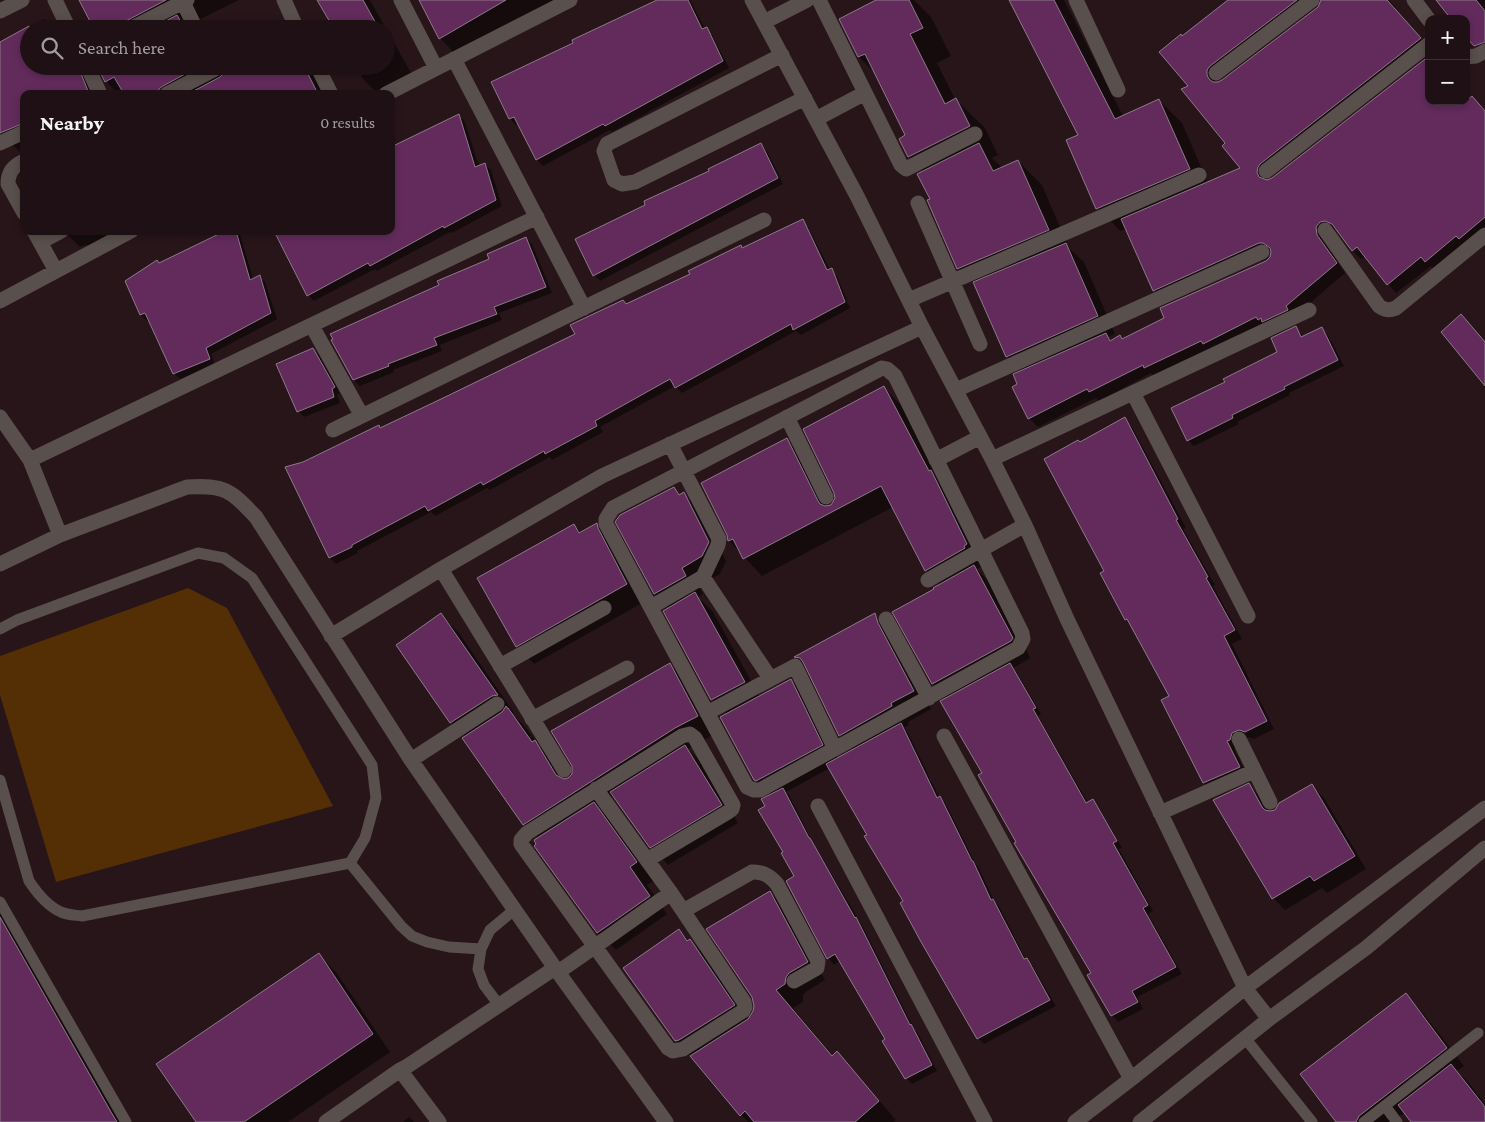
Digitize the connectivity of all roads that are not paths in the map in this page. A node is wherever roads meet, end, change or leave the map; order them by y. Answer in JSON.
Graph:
{"nodes":[{"id":1,"x":22,"y":0,"type":"edge"},
{"id":2,"x":55,"y":0,"type":"edge"},
{"id":3,"x":284,"y":0,"type":"edge"},
{"id":4,"x":401,"y":0,"type":"edge"},
{"id":5,"x":570,"y":0,"type":"edge"},
{"id":6,"x":752,"y":0,"type":"edge"},
{"id":7,"x":807,"y":0,"type":"edge"},
{"id":8,"x":819,"y":0,"type":"edge"},
{"id":9,"x":1076,"y":0,"type":"edge"},
{"id":10,"x":1312,"y":0,"type":"edge"},
{"id":11,"x":1414,"y":0,"type":"edge"},
{"id":12,"x":185,"y":1,"type":"edge"},
{"id":13,"x":0,"y":11,"type":"edge"},
{"id":14,"x":1425,"y":15,"type":"edge"},
{"id":15,"x":65,"y":20,"type":"edge"},
{"id":16,"x":148,"y":20,"type":"edge"},
{"id":17,"x":192,"y":20,"type":"edge"},
{"id":18,"x":293,"y":20,"type":"edge"},
{"id":19,"x":764,"y":22,"type":"junction"},
{"id":20,"x":1425,"y":47,"type":"edge"},
{"id":21,"x":1485,"y":51,"type":"edge"},
{"id":22,"x":782,"y":55,"type":"junction"},
{"id":23,"x":1470,"y":57,"type":"edge"},
{"id":24,"x":454,"y":60,"type":"junction"},
{"id":25,"x":436,"y":68,"type":"junction"},
{"id":26,"x":1216,"y":73,"type":"dead end"},
{"id":27,"x":91,"y":75,"type":"edge"},
{"id":28,"x":201,"y":75,"type":"edge"},
{"id":29,"x":321,"y":75,"type":"edge"},
{"id":30,"x":98,"y":90,"type":"edge"},
{"id":31,"x":174,"y":90,"type":"edge"},
{"id":32,"x":328,"y":90,"type":"edge"},
{"id":33,"x":394,"y":90,"type":"edge"},
{"id":34,"x":1118,"y":90,"type":"dead end"},
{"id":35,"x":865,"y":93,"type":"junction"},
{"id":36,"x":805,"y":98,"type":"junction"},
{"id":37,"x":816,"y":119,"type":"junction"},
{"id":38,"x":20,"y":134,"type":"edge"},
{"id":39,"x":975,"y":134,"type":"dead end"},
{"id":40,"x":0,"y":143,"type":"edge"},
{"id":41,"x":20,"y":163,"type":"edge"},
{"id":42,"x":1266,"y":171,"type":"dead end"},
{"id":43,"x":1199,"y":175,"type":"dead end"},
{"id":44,"x":918,"y":203,"type":"dead end"},
{"id":45,"x":20,"y":206,"type":"edge"},
{"id":46,"x":537,"y":217,"type":"junction"},
{"id":47,"x":764,"y":220,"type":"dead end"},
{"id":48,"x":1325,"y":230,"type":"dead end"},
{"id":49,"x":124,"y":235,"type":"edge"},
{"id":50,"x":1485,"y":235,"type":"edge"},
{"id":51,"x":37,"y":237,"type":"edge"},
{"id":52,"x":1262,"y":252,"type":"dead end"},
{"id":53,"x":56,"y":271,"type":"junction"},
{"id":54,"x":953,"y":281,"type":"junction"},
{"id":55,"x":909,"y":300,"type":"junction"},
{"id":56,"x":0,"y":301,"type":"edge"},
{"id":57,"x":584,"y":308,"type":"junction"},
{"id":58,"x":1309,"y":310,"type":"dead end"},
{"id":59,"x":312,"y":326,"type":"junction"},
{"id":60,"x":922,"y":327,"type":"junction"},
{"id":61,"x":980,"y":344,"type":"dead end"},
{"id":62,"x":956,"y":390,"type":"junction"},
{"id":63,"x":1133,"y":393,"type":"junction"},
{"id":64,"x":362,"y":416,"type":"junction"},
{"id":65,"x":0,"y":417,"type":"edge"},
{"id":66,"x":787,"y":417,"type":"junction"},
{"id":67,"x":333,"y":430,"type":"dead end"},
{"id":68,"x":980,"y":437,"type":"junction"},
{"id":69,"x":670,"y":444,"type":"junction"},
{"id":70,"x":992,"y":459,"type":"junction"},
{"id":71,"x":30,"y":460,"type":"junction"},
{"id":72,"x":936,"y":460,"type":"junction"},
{"id":73,"x":684,"y":471,"type":"junction"},
{"id":74,"x":826,"y":497,"type":"dead end"},
{"id":75,"x":1025,"y":525,"type":"junction"},
{"id":76,"x":60,"y":535,"type":"junction"},
{"id":77,"x":981,"y":549,"type":"junction"},
{"id":78,"x":0,"y":564,"type":"edge"},
{"id":79,"x":441,"y":569,"type":"junction"},
{"id":80,"x":703,"y":578,"type":"junction"},
{"id":81,"x":928,"y":580,"type":"dead end"},
{"id":82,"x":651,"y":607,"type":"junction"},
{"id":83,"x":604,"y":608,"type":"dead end"},
{"id":84,"x":1248,"y":616,"type":"dead end"},
{"id":85,"x":886,"y":619,"type":"dead end"},
{"id":86,"x":0,"y":629,"type":"edge"},
{"id":87,"x":331,"y":636,"type":"junction"},
{"id":88,"x":500,"y":666,"type":"junction"},
{"id":89,"x":627,"y":668,"type":"dead end"},
{"id":90,"x":770,"y":678,"type":"junction"},
{"id":91,"x":929,"y":698,"type":"junction"},
{"id":92,"x":497,"y":704,"type":"dead end"},
{"id":93,"x":707,"y":713,"type":"junction"},
{"id":94,"x":532,"y":719,"type":"junction"},
{"id":95,"x":944,"y":736,"type":"dead end"},
{"id":96,"x":1239,"y":739,"type":"dead end"},
{"id":97,"x":835,"y":749,"type":"junction"},
{"id":98,"x":411,"y":760,"type":"junction"},
{"id":99,"x":564,"y":770,"type":"dead end"},
{"id":100,"x":1254,"y":771,"type":"junction"},
{"id":101,"x":0,"y":780,"type":"edge"},
{"id":102,"x":596,"y":790,"type":"junction"},
{"id":103,"x":1270,"y":802,"type":"dead end"},
{"id":104,"x":818,"y":806,"type":"dead end"},
{"id":105,"x":1485,"y":808,"type":"edge"},
{"id":106,"x":1160,"y":812,"type":"junction"},
{"id":107,"x":1485,"y":848,"type":"edge"},
{"id":108,"x":647,"y":860,"type":"junction"},
{"id":109,"x":350,"y":863,"type":"junction"},
{"id":110,"x":671,"y":893,"type":"junction"},
{"id":111,"x":0,"y":902,"type":"edge"},
{"id":112,"x":514,"y":910,"type":"junction"},
{"id":113,"x":683,"y":911,"type":"junction"},
{"id":114,"x":596,"y":945,"type":"junction"},
{"id":115,"x":481,"y":949,"type":"junction"},
{"id":116,"x":556,"y":970,"type":"junction"},
{"id":117,"x":794,"y":981,"type":"dead end"},
{"id":118,"x":1245,"y":988,"type":"junction"},
{"id":119,"x":499,"y":1005,"type":"junction"},
{"id":120,"x":1269,"y":1019,"type":"junction"},
{"id":121,"x":1478,"y":1033,"type":"dead end"},
{"id":122,"x":1245,"y":1038,"type":"junction"},
{"id":123,"x":400,"y":1070,"type":"junction"},
{"id":124,"x":1131,"y":1079,"type":"junction"},
{"id":125,"x":1385,"y":1106,"type":"junction"},
{"id":126,"x":126,"y":1122,"type":"edge"},
{"id":127,"x":326,"y":1122,"type":"edge"},
{"id":128,"x":439,"y":1122,"type":"edge"},
{"id":129,"x":666,"y":1122,"type":"edge"},
{"id":130,"x":985,"y":1122,"type":"edge"},
{"id":131,"x":1075,"y":1122,"type":"edge"},
{"id":132,"x":1140,"y":1122,"type":"edge"},
{"id":133,"x":1312,"y":1122,"type":"edge"},
{"id":134,"x":1364,"y":1122,"type":"edge"},
{"id":135,"x":1397,"y":1122,"type":"edge"}],
"edges":[{"from":1,"to":13,"type":"street"},
{"from":2,"to":15,"type":"street"},
{"from":3,"to":18,"type":"street"},
{"from":4,"to":25,"type":"street"},
{"from":5,"to":24,"type":"street"},
{"from":6,"to":19,"type":"street"},
{"from":7,"to":19,"type":"street"},
{"from":8,"to":35,"type":"street"},
{"from":9,"to":34,"type":"street"},
{"from":10,"to":26,"type":"street"},
{"from":11,"to":14,"type":"street"},
{"from":12,"to":16,"type":"street"},
{"from":12,"to":17,"type":"street"},
{"from":19,"to":22,"type":"street"},
{"from":20,"to":42,"type":"street"},
{"from":21,"to":23,"type":"street"},
{"from":22,"to":36,"type":"street"},
{"from":22,"to":36,"type":"street"},
{"from":24,"to":25,"type":"street"},
{"from":24,"to":46,"type":"street"},
{"from":25,"to":33,"type":"street"},
{"from":27,"to":30,"type":"street"},
{"from":28,"to":31,"type":"street"},
{"from":29,"to":32,"type":"street"},
{"from":35,"to":37,"type":"street"},
{"from":35,"to":39,"type":"street"},
{"from":36,"to":37,"type":"street"},
{"from":37,"to":55,"type":"street"},
{"from":38,"to":40,"type":"street"},
{"from":41,"to":45,"type":"street"},
{"from":43,"to":54,"type":"street"},
{"from":44,"to":54,"type":"street"},
{"from":46,"to":57,"type":"street"},
{"from":46,"to":59,"type":"street"},
{"from":47,"to":57,"type":"street"},
{"from":48,"to":50,"type":"street"},
{"from":49,"to":53,"type":"street"},
{"from":51,"to":53,"type":"street"},
{"from":52,"to":62,"type":"street"},
{"from":53,"to":56,"type":"street"},
{"from":54,"to":55,"type":"street"},
{"from":54,"to":61,"type":"street"},
{"from":55,"to":60,"type":"street"},
{"from":57,"to":64,"type":"street"},
{"from":58,"to":63,"type":"street"},
{"from":59,"to":64,"type":"street"},
{"from":59,"to":71,"type":"street"},
{"from":60,"to":62,"type":"street"},
{"from":60,"to":69,"type":"street"},
{"from":62,"to":68,"type":"street"},
{"from":63,"to":70,"type":"street"},
{"from":63,"to":84,"type":"street"},
{"from":64,"to":67,"type":"street"},
{"from":65,"to":71,"type":"street"},
{"from":66,"to":72,"type":"street"},
{"from":66,"to":73,"type":"street"},
{"from":66,"to":74,"type":"street"},
{"from":68,"to":70,"type":"street"},
{"from":68,"to":72,"type":"street"},
{"from":69,"to":73,"type":"street"},
{"from":69,"to":79,"type":"street"},
{"from":70,"to":75,"type":"street"},
{"from":71,"to":76,"type":"street"},
{"from":72,"to":77,"type":"street"},
{"from":73,"to":80,"type":"street"},
{"from":73,"to":82,"type":"street"},
{"from":75,"to":77,"type":"street"},
{"from":75,"to":106,"type":"street"},
{"from":76,"to":78,"type":"street"},
{"from":76,"to":87,"type":"street"},
{"from":77,"to":81,"type":"street"},
{"from":77,"to":91,"type":"street"},
{"from":79,"to":87,"type":"street"},
{"from":79,"to":88,"type":"street"},
{"from":80,"to":82,"type":"street"},
{"from":80,"to":90,"type":"street"},
{"from":82,"to":93,"type":"street"},
{"from":83,"to":88,"type":"street"},
{"from":85,"to":91,"type":"street"},
{"from":86,"to":109,"type":"lane"},
{"from":87,"to":98,"type":"street"},
{"from":88,"to":94,"type":"street"},
{"from":89,"to":94,"type":"street"},
{"from":90,"to":93,"type":"street"},
{"from":90,"to":97,"type":"street"},
{"from":91,"to":97,"type":"street"},
{"from":92,"to":98,"type":"street"},
{"from":93,"to":97,"type":"street"},
{"from":94,"to":99,"type":"street"},
{"from":95,"to":124,"type":"street"},
{"from":96,"to":100,"type":"street"},
{"from":98,"to":112,"type":"street"},
{"from":100,"to":103,"type":"street"},
{"from":100,"to":106,"type":"street"},
{"from":101,"to":109,"type":"lane"},
{"from":102,"to":108,"type":"street"},
{"from":102,"to":108,"type":"street"},
{"from":102,"to":114,"type":"street"},
{"from":104,"to":130,"type":"street"},
{"from":105,"to":118,"type":"street"},
{"from":106,"to":118,"type":"street"},
{"from":107,"to":120,"type":"street"},
{"from":108,"to":110,"type":"street"},
{"from":109,"to":115,"type":"lane"},
{"from":110,"to":113,"type":"street"},
{"from":110,"to":114,"type":"street"},
{"from":111,"to":126,"type":"lane"},
{"from":112,"to":115,"type":"lane"},
{"from":112,"to":116,"type":"street"},
{"from":113,"to":114,"type":"street"},
{"from":113,"to":117,"type":"street"},
{"from":114,"to":116,"type":"street"},
{"from":115,"to":119,"type":"lane"},
{"from":116,"to":119,"type":"street"},
{"from":116,"to":129,"type":"street"},
{"from":118,"to":120,"type":"street"},
{"from":118,"to":124,"type":"street"},
{"from":119,"to":123,"type":"street"},
{"from":120,"to":122,"type":"street"},
{"from":121,"to":125,"type":"lane"},
{"from":122,"to":132,"type":"street"},
{"from":122,"to":133,"type":"lane"},
{"from":123,"to":127,"type":"street"},
{"from":123,"to":128,"type":"street"},
{"from":124,"to":131,"type":"street"},
{"from":125,"to":134,"type":"lane"},
{"from":125,"to":135,"type":"lane"}]}
